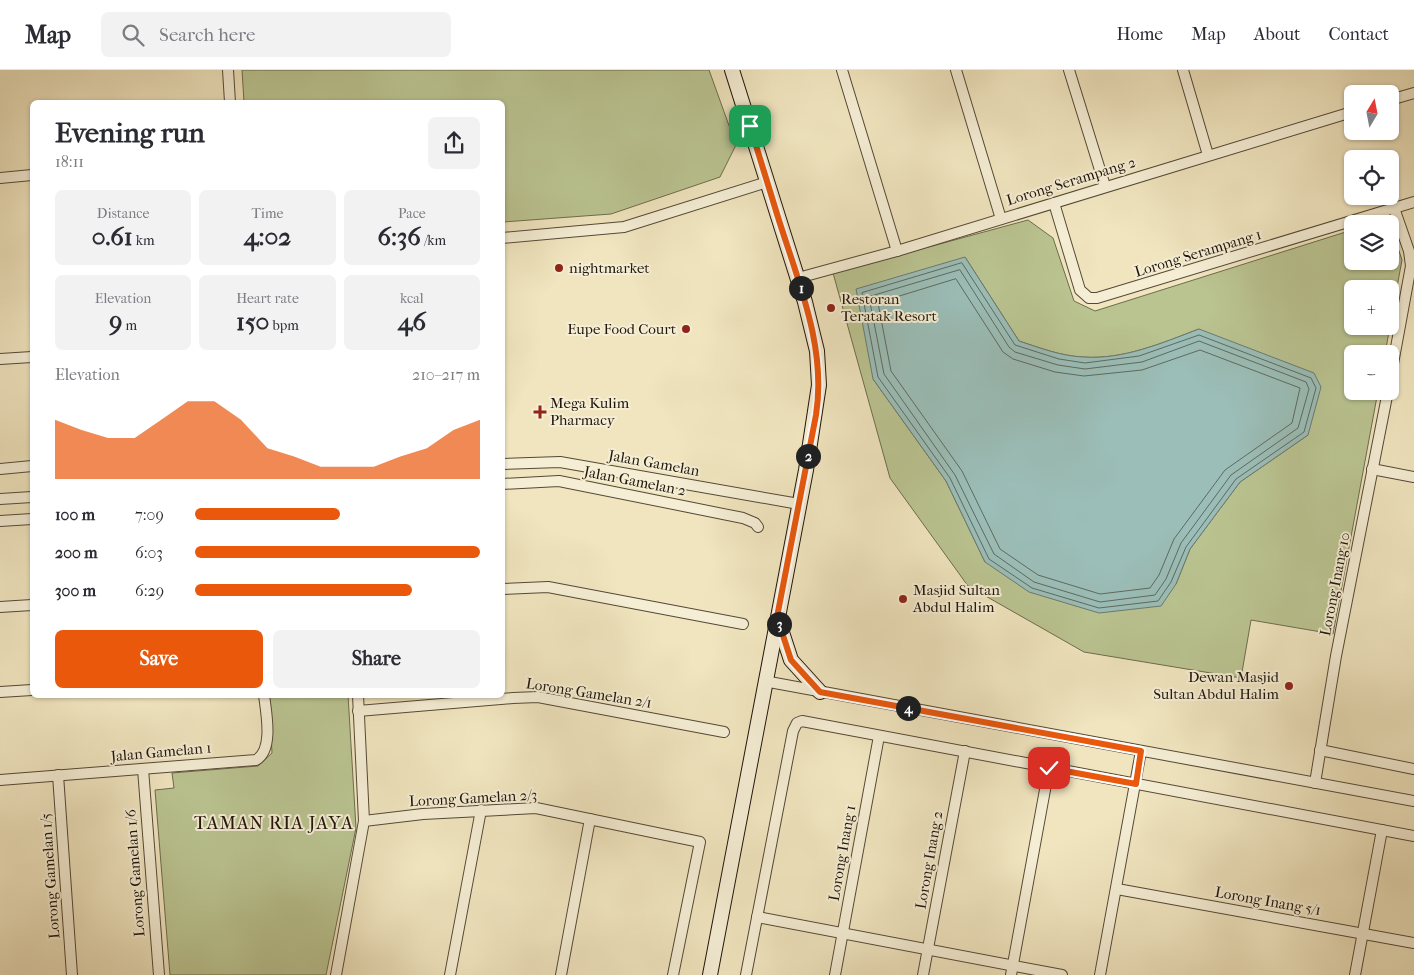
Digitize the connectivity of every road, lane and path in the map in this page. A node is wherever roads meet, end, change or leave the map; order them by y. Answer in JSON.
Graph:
{"nodes":[{"id":1,"x":228,"y":70,"type":"edge"},
{"id":2,"x":732,"y":70,"type":"edge"},
{"id":3,"x":842,"y":70,"type":"edge"},
{"id":4,"x":956,"y":70,"type":"edge"},
{"id":5,"x":1070,"y":70,"type":"edge"},
{"id":6,"x":1183,"y":70,"type":"edge"},
{"id":7,"x":1414,"y":93,"type":"edge"},
{"id":8,"x":1399,"y":97,"type":"edge"},
{"id":9,"x":230,"y":100,"type":"edge"},
{"id":10,"x":1344,"y":114,"type":"edge"},
{"id":11,"x":1208,"y":155,"type":"junction"},
{"id":12,"x":30,"y":175,"type":"edge"},
{"id":13,"x":0,"y":178,"type":"edge"},
{"id":14,"x":767,"y":182,"type":"junction"},
{"id":15,"x":1106,"y":186,"type":"junction"},
{"id":16,"x":1414,"y":202,"type":"edge"},
{"id":17,"x":1054,"y":203,"type":"junction"},
{"id":18,"x":1394,"y":208,"type":"junction"},
{"id":19,"x":1001,"y":219,"type":"junction"},
{"id":20,"x":505,"y":238,"type":"edge"},
{"id":21,"x":897,"y":251,"type":"junction"},
{"id":22,"x":798,"y":278,"type":"junction"},
{"id":23,"x":1396,"y":345,"type":"edge"},
{"id":24,"x":30,"y":357,"type":"edge"},
{"id":25,"x":0,"y":359,"type":"edge"},
{"id":26,"x":1386,"y":400,"type":"edge"},
{"id":27,"x":505,"y":464,"type":"edge"},
{"id":28,"x":30,"y":466,"type":"edge"},
{"id":29,"x":0,"y":469,"type":"edge"},
{"id":30,"x":1372,"y":469,"type":"junction"},
{"id":31,"x":1414,"y":477,"type":"edge"},
{"id":32,"x":505,"y":484,"type":"edge"},
{"id":33,"x":30,"y":497,"type":"edge"},
{"id":34,"x":0,"y":500,"type":"edge"},
{"id":35,"x":799,"y":504,"type":"junction"},
{"id":36,"x":30,"y":519,"type":"edge"},
{"id":37,"x":0,"y":521,"type":"edge"},
{"id":38,"x":758,"y":528,"type":"dead end"},
{"id":39,"x":505,"y":589,"type":"edge"},
{"id":40,"x":30,"y":605,"type":"edge"},
{"id":41,"x":0,"y":607,"type":"edge"},
{"id":42,"x":777,"y":617,"type":"junction"},
{"id":43,"x":743,"y":624,"type":"dead end"},
{"id":44,"x":764,"y":681,"type":"junction"},
{"id":45,"x":30,"y":690,"type":"edge"},
{"id":46,"x":0,"y":692,"type":"edge"},
{"id":47,"x":820,"y":692,"type":"junction"},
{"id":48,"x":264,"y":698,"type":"edge"},
{"id":49,"x":358,"y":698,"type":"edge"},
{"id":50,"x":358,"y":711,"type":"junction"},
{"id":51,"x":724,"y":732,"type":"dead end"},
{"id":52,"x":879,"y":736,"type":"junction"},
{"id":53,"x":1320,"y":750,"type":"junction"},
{"id":54,"x":965,"y":751,"type":"junction"},
{"id":55,"x":1141,"y":751,"type":"junction"},
{"id":56,"x":1049,"y":768,"type":"junction"},
{"id":57,"x":143,"y":769,"type":"junction"},
{"id":58,"x":1414,"y":769,"type":"edge"},
{"id":59,"x":58,"y":775,"type":"junction"},
{"id":60,"x":0,"y":780,"type":"edge"},
{"id":61,"x":1315,"y":783,"type":"junction"},
{"id":62,"x":1136,"y":784,"type":"junction"},
{"id":63,"x":1414,"y":801,"type":"edge"},
{"id":64,"x":481,"y":810,"type":"junction"},
{"id":65,"x":590,"y":819,"type":"junction"},
{"id":66,"x":364,"y":821,"type":"junction"},
{"id":67,"x":1382,"y":830,"type":"junction"},
{"id":68,"x":1414,"y":836,"type":"edge"},
{"id":69,"x":1117,"y":889,"type":"junction"},
{"id":70,"x":757,"y":918,"type":"junction"},
{"id":71,"x":843,"y":934,"type":"junction"},
{"id":72,"x":1362,"y":934,"type":"junction"},
{"id":73,"x":1414,"y":943,"type":"edge"},
{"id":74,"x":928,"y":949,"type":"junction"},
{"id":75,"x":1012,"y":970,"type":"edge"},
{"id":76,"x":72,"y":975,"type":"edge"},
{"id":77,"x":159,"y":975,"type":"edge"},
{"id":78,"x":336,"y":975,"type":"edge"},
{"id":79,"x":450,"y":975,"type":"edge"},
{"id":80,"x":560,"y":975,"type":"edge"},
{"id":81,"x":673,"y":975,"type":"edge"},
{"id":82,"x":710,"y":975,"type":"edge"},
{"id":83,"x":746,"y":975,"type":"edge"},
{"id":84,"x":835,"y":975,"type":"edge"},
{"id":85,"x":924,"y":975,"type":"edge"},
{"id":86,"x":1062,"y":975,"type":"edge"},
{"id":87,"x":1100,"y":975,"type":"edge"},
{"id":88,"x":1355,"y":975,"type":"edge"}],
"edges":[{"from":1,"to":9,"type":"street"},
{"from":2,"to":14,"type":"main road"},
{"from":3,"to":21,"type":"street"},
{"from":4,"to":19,"type":"street"},
{"from":5,"to":15,"type":"street"},
{"from":6,"to":11,"type":"street"},
{"from":7,"to":8,"type":"street"},
{"from":10,"to":11,"type":"street","name":"Lorong Serampang 2"},
{"from":11,"to":15,"type":"street","name":"Lorong Serampang 2"},
{"from":12,"to":13,"type":"street"},
{"from":14,"to":20,"type":"street"},
{"from":14,"to":22,"type":"main road"},
{"from":15,"to":17,"type":"street","name":"Lorong Serampang 2"},
{"from":16,"to":18,"type":"street","name":"Lorong Serampang 1"},
{"from":17,"to":18,"type":"street","name":"Lorong Serampang 1"},
{"from":17,"to":19,"type":"street","name":"Lorong Serampang 2"},
{"from":18,"to":23,"type":"street"},
{"from":19,"to":21,"type":"street","name":"Lorong Serampang 2"},
{"from":21,"to":22,"type":"street","name":"Lorong Serampang 2"},
{"from":22,"to":35,"type":"main road"},
{"from":24,"to":25,"type":"street"},
{"from":26,"to":30,"type":"street","name":"Lorong Inang 10"},
{"from":27,"to":35,"type":"street","name":"Jalan Gamelan"},
{"from":28,"to":29,"type":"street"},
{"from":30,"to":31,"type":"street"},
{"from":30,"to":53,"type":"street","name":"Lorong Inang 10"},
{"from":32,"to":38,"type":"street","name":"Jalan Gamelan 2"},
{"from":33,"to":34,"type":"street"},
{"from":35,"to":42,"type":"main road"},
{"from":36,"to":37,"type":"street"},
{"from":39,"to":43,"type":"street"},
{"from":40,"to":41,"type":"street"},
{"from":42,"to":44,"type":"main road"},
{"from":42,"to":47,"type":"main road"},
{"from":44,"to":47,"type":"street"},
{"from":44,"to":82,"type":"main road"},
{"from":45,"to":46,"type":"street"},
{"from":47,"to":55,"type":"street"},
{"from":48,"to":57,"type":"street","name":"Jalan Gamelan 1"},
{"from":49,"to":50,"type":"street"},
{"from":50,"to":51,"type":"street","name":"Lorong Gamelan 2/1"},
{"from":50,"to":66,"type":"street"},
{"from":52,"to":54,"type":"street"},
{"from":52,"to":70,"type":"street"},
{"from":52,"to":71,"type":"street","name":"Lorong Inang 1"},
{"from":53,"to":58,"type":"street"},
{"from":53,"to":61,"type":"street","name":"Lorong Inang 10"},
{"from":54,"to":56,"type":"street"},
{"from":54,"to":74,"type":"street","name":"Lorong Inang 2"},
{"from":55,"to":61,"type":"street"},
{"from":55,"to":62,"type":"street"},
{"from":56,"to":62,"type":"street"},
{"from":56,"to":75,"type":"street"},
{"from":57,"to":59,"type":"street","name":"Jalan Gamelan 1"},
{"from":57,"to":77,"type":"street","name":"Lorong Gamelan 1/6"},
{"from":59,"to":60,"type":"street","name":"Jalan Gamelan 1"},
{"from":59,"to":76,"type":"street","name":"Lorong Gamelan 1/5"},
{"from":61,"to":63,"type":"street"},
{"from":62,"to":67,"type":"street"},
{"from":62,"to":69,"type":"street"},
{"from":64,"to":65,"type":"street","name":"Lorong Gamelan 2/3"},
{"from":64,"to":66,"type":"street","name":"Lorong Gamelan 2/3"},
{"from":64,"to":79,"type":"street"},
{"from":65,"to":80,"type":"street"},
{"from":65,"to":81,"type":"street","name":"Lorong Gamelan 2/3"},
{"from":66,"to":78,"type":"street"},
{"from":67,"to":68,"type":"street"},
{"from":67,"to":72,"type":"street"},
{"from":69,"to":72,"type":"street","name":"Lorong Inang 5/1"},
{"from":69,"to":87,"type":"street"},
{"from":70,"to":71,"type":"street"},
{"from":70,"to":83,"type":"street"},
{"from":71,"to":74,"type":"street"},
{"from":71,"to":84,"type":"street","name":"Lorong Inang 1"},
{"from":72,"to":73,"type":"street","name":"Lorong Inang 5/1"},
{"from":72,"to":88,"type":"street"},
{"from":74,"to":75,"type":"street"},
{"from":74,"to":85,"type":"street","name":"Lorong Inang 2"},
{"from":75,"to":86,"type":"street"}]}
